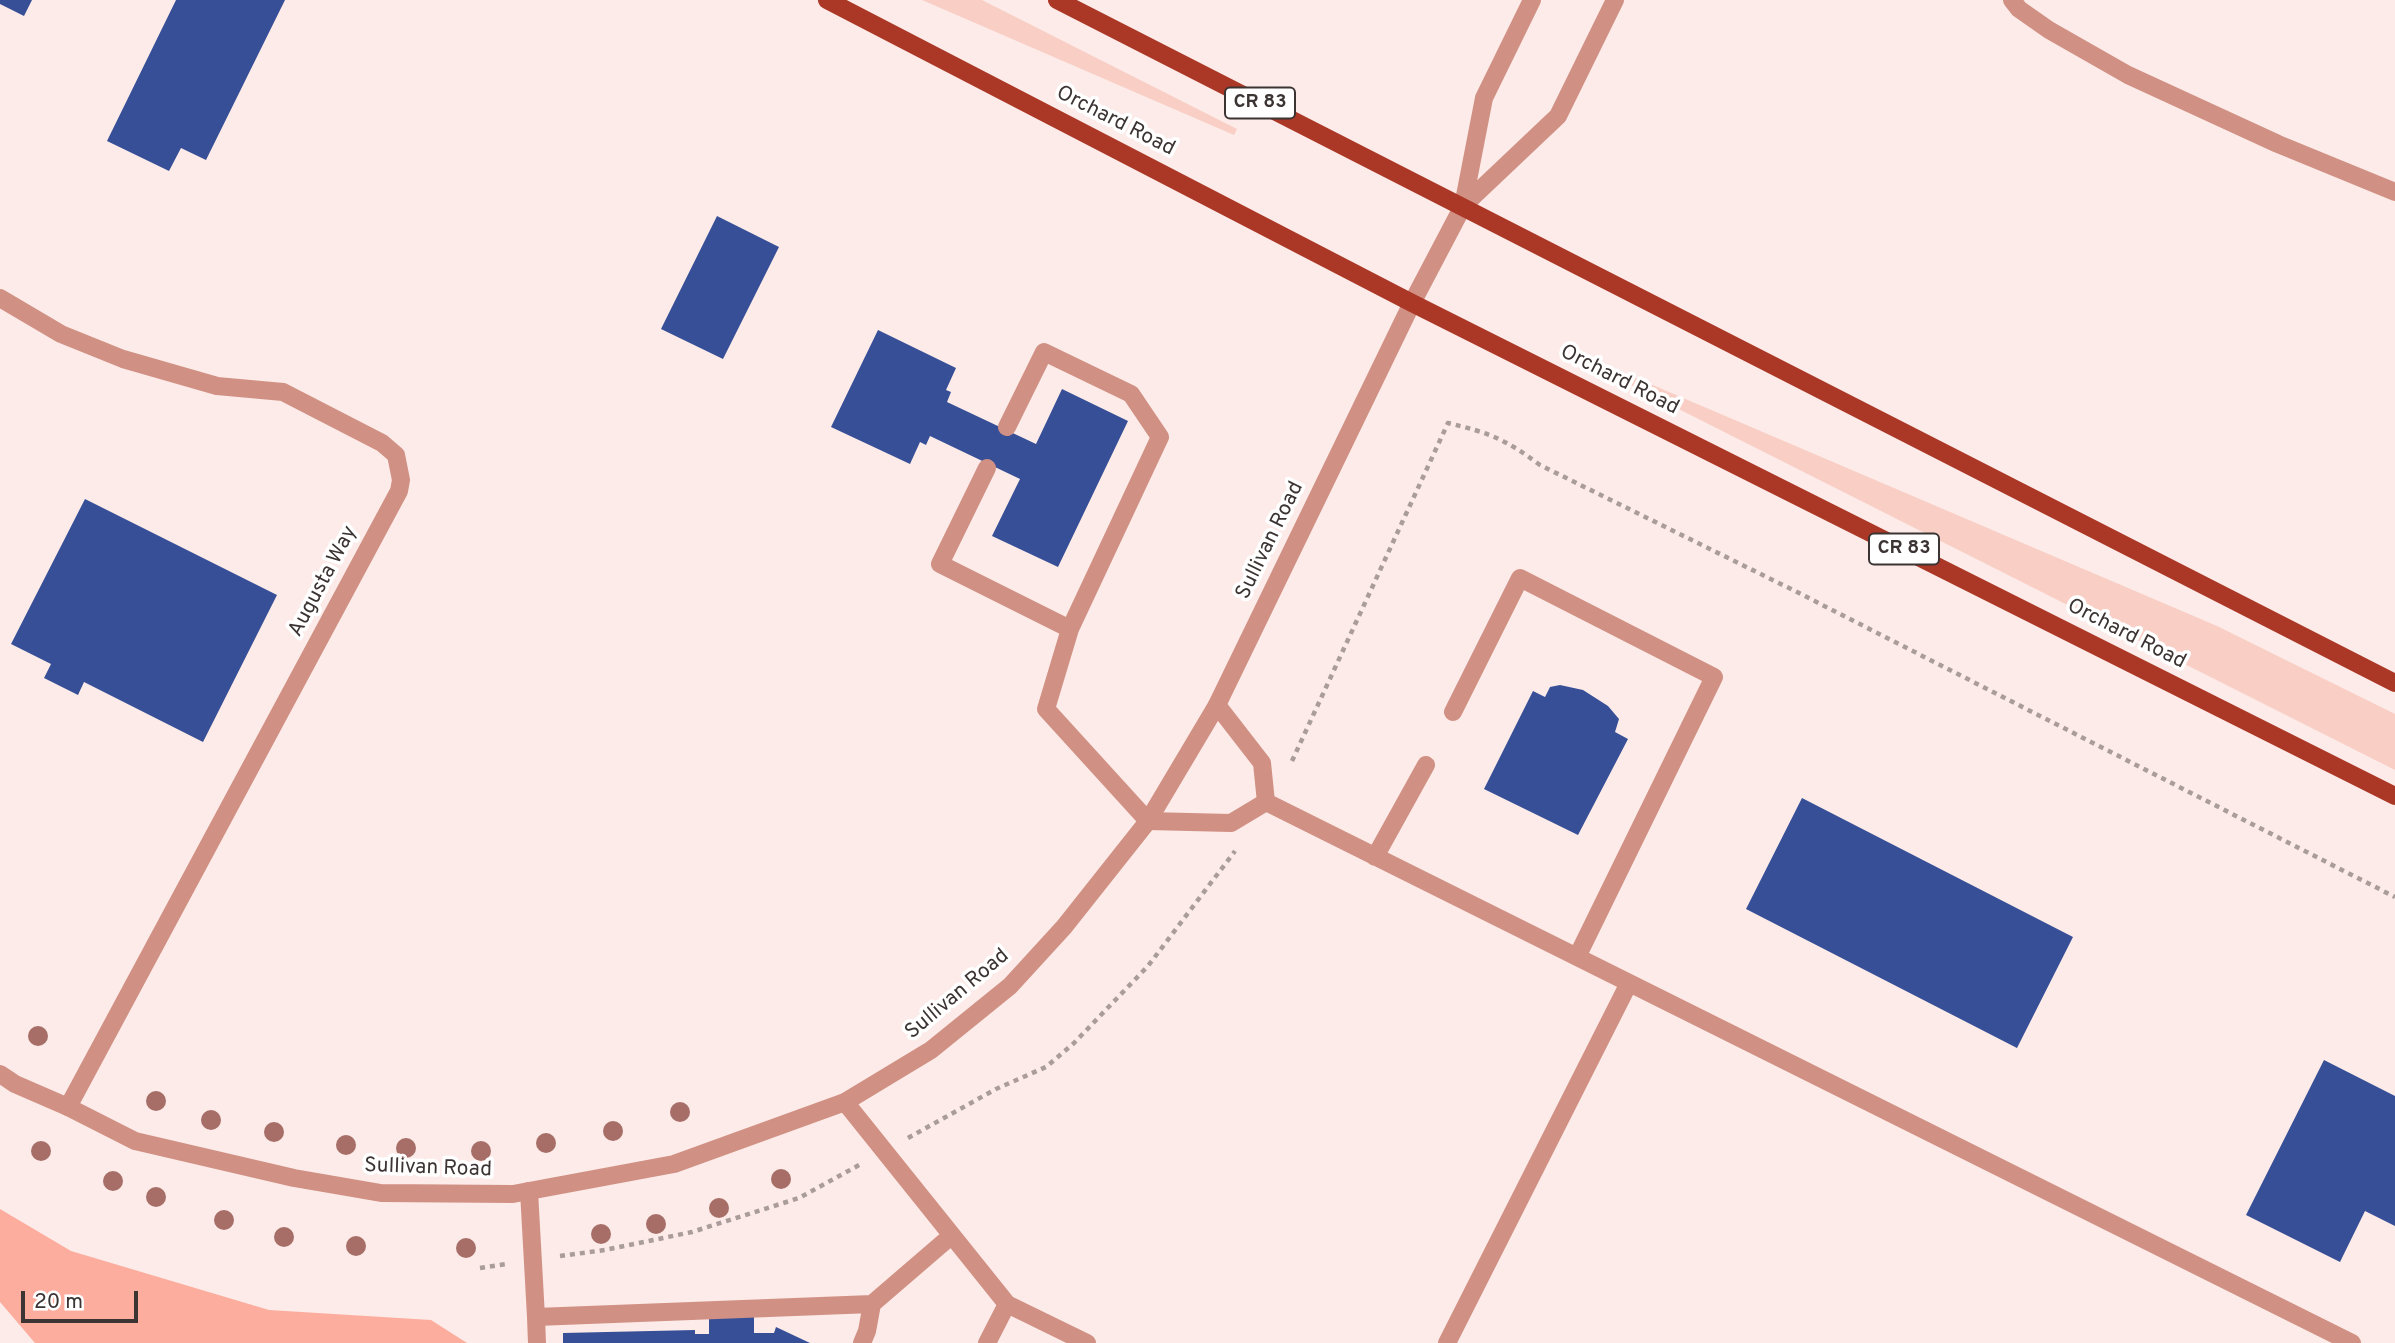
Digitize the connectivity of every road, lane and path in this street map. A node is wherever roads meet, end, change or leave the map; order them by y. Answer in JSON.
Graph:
{"nodes":[{"id":1,"x":827,"y":0,"type":"edge"},
{"id":2,"x":1057,"y":0,"type":"edge"},
{"id":3,"x":1532,"y":0,"type":"edge"},
{"id":4,"x":1615,"y":0,"type":"edge"},
{"id":5,"x":2012,"y":0,"type":"edge"},
{"id":6,"x":2395,"y":192,"type":"edge"},
{"id":7,"x":1463,"y":206,"type":"junction"},
{"id":8,"x":0,"y":298,"type":"edge"},
{"id":9,"x":1412,"y":303,"type":"junction"},
{"id":10,"x":1448,"y":424,"type":"dead end"},
{"id":11,"x":1007,"y":427,"type":"dead end"},
{"id":12,"x":988,"y":467,"type":"dead end"},
{"id":13,"x":1070,"y":629,"type":"junction"},
{"id":14,"x":2395,"y":683,"type":"edge"},
{"id":15,"x":1217,"y":705,"type":"junction"},
{"id":16,"x":1454,"y":712,"type":"dead end"},
{"id":17,"x":1426,"y":765,"type":"dead end"},
{"id":18,"x":2395,"y":796,"type":"edge"},
{"id":19,"x":1266,"y":802,"type":"junction"},
{"id":20,"x":1148,"y":821,"type":"junction"},
{"id":21,"x":1375,"y":857,"type":"junction"},
{"id":22,"x":2395,"y":897,"type":"edge"},
{"id":23,"x":1577,"y":957,"type":"junction"},
{"id":24,"x":1629,"y":983,"type":"junction"},
{"id":25,"x":0,"y":1074,"type":"edge"},
{"id":26,"x":845,"y":1102,"type":"junction"},
{"id":27,"x":68,"y":1107,"type":"junction"},
{"id":28,"x":529,"y":1191,"type":"junction"},
{"id":29,"x":951,"y":1236,"type":"junction"},
{"id":30,"x":872,"y":1304,"type":"junction"},
{"id":31,"x":1007,"y":1304,"type":"junction"},
{"id":32,"x":536,"y":1317,"type":"junction"},
{"id":33,"x":537,"y":1343,"type":"edge"},
{"id":34,"x":862,"y":1343,"type":"edge"},
{"id":35,"x":987,"y":1343,"type":"edge"},
{"id":36,"x":1087,"y":1343,"type":"edge"},
{"id":37,"x":1447,"y":1343,"type":"edge"},
{"id":38,"x":2352,"y":1343,"type":"edge"}],
"edges":[{"from":1,"to":9,"type":"main road","name":"Orchard Road","number":"CR 83"},
{"from":2,"to":7,"type":"main road","number":"CR 83"},
{"from":3,"to":7,"type":"street","name":"Sullivan Road"},
{"from":4,"to":7,"type":"street","name":"Sullivan Road"},
{"from":5,"to":6,"type":"street"},
{"from":7,"to":9,"type":"street","name":"Sullivan Road"},
{"from":7,"to":14,"type":"main road","number":"CR 83"},
{"from":8,"to":27,"type":"street","name":"Augusta Way"},
{"from":9,"to":15,"type":"street","name":"Sullivan Road"},
{"from":9,"to":18,"type":"main road","name":"Orchard Road","number":"CR 83"},
{"from":10,"to":22,"type":"path"},
{"from":11,"to":13,"type":"street"},
{"from":12,"to":13,"type":"street"},
{"from":13,"to":20,"type":"street"},
{"from":15,"to":19,"type":"street"},
{"from":15,"to":20,"type":"street","name":"Sullivan Road"},
{"from":16,"to":23,"type":"street"},
{"from":17,"to":21,"type":"street"},
{"from":19,"to":20,"type":"street"},
{"from":19,"to":21,"type":"street"},
{"from":20,"to":26,"type":"street","name":"Sullivan Road"},
{"from":21,"to":23,"type":"street"},
{"from":23,"to":24,"type":"street"},
{"from":24,"to":37,"type":"street"},
{"from":24,"to":38,"type":"street"},
{"from":25,"to":27,"type":"street","name":"Sullivan Road"},
{"from":26,"to":28,"type":"street","name":"Sullivan Road"},
{"from":26,"to":29,"type":"street"},
{"from":27,"to":28,"type":"street","name":"Sullivan Road"},
{"from":28,"to":32,"type":"street"},
{"from":29,"to":30,"type":"street"},
{"from":29,"to":31,"type":"street"},
{"from":30,"to":32,"type":"street"},
{"from":30,"to":34,"type":"street"},
{"from":31,"to":35,"type":"street"},
{"from":31,"to":36,"type":"street"},
{"from":32,"to":33,"type":"street"}]}
